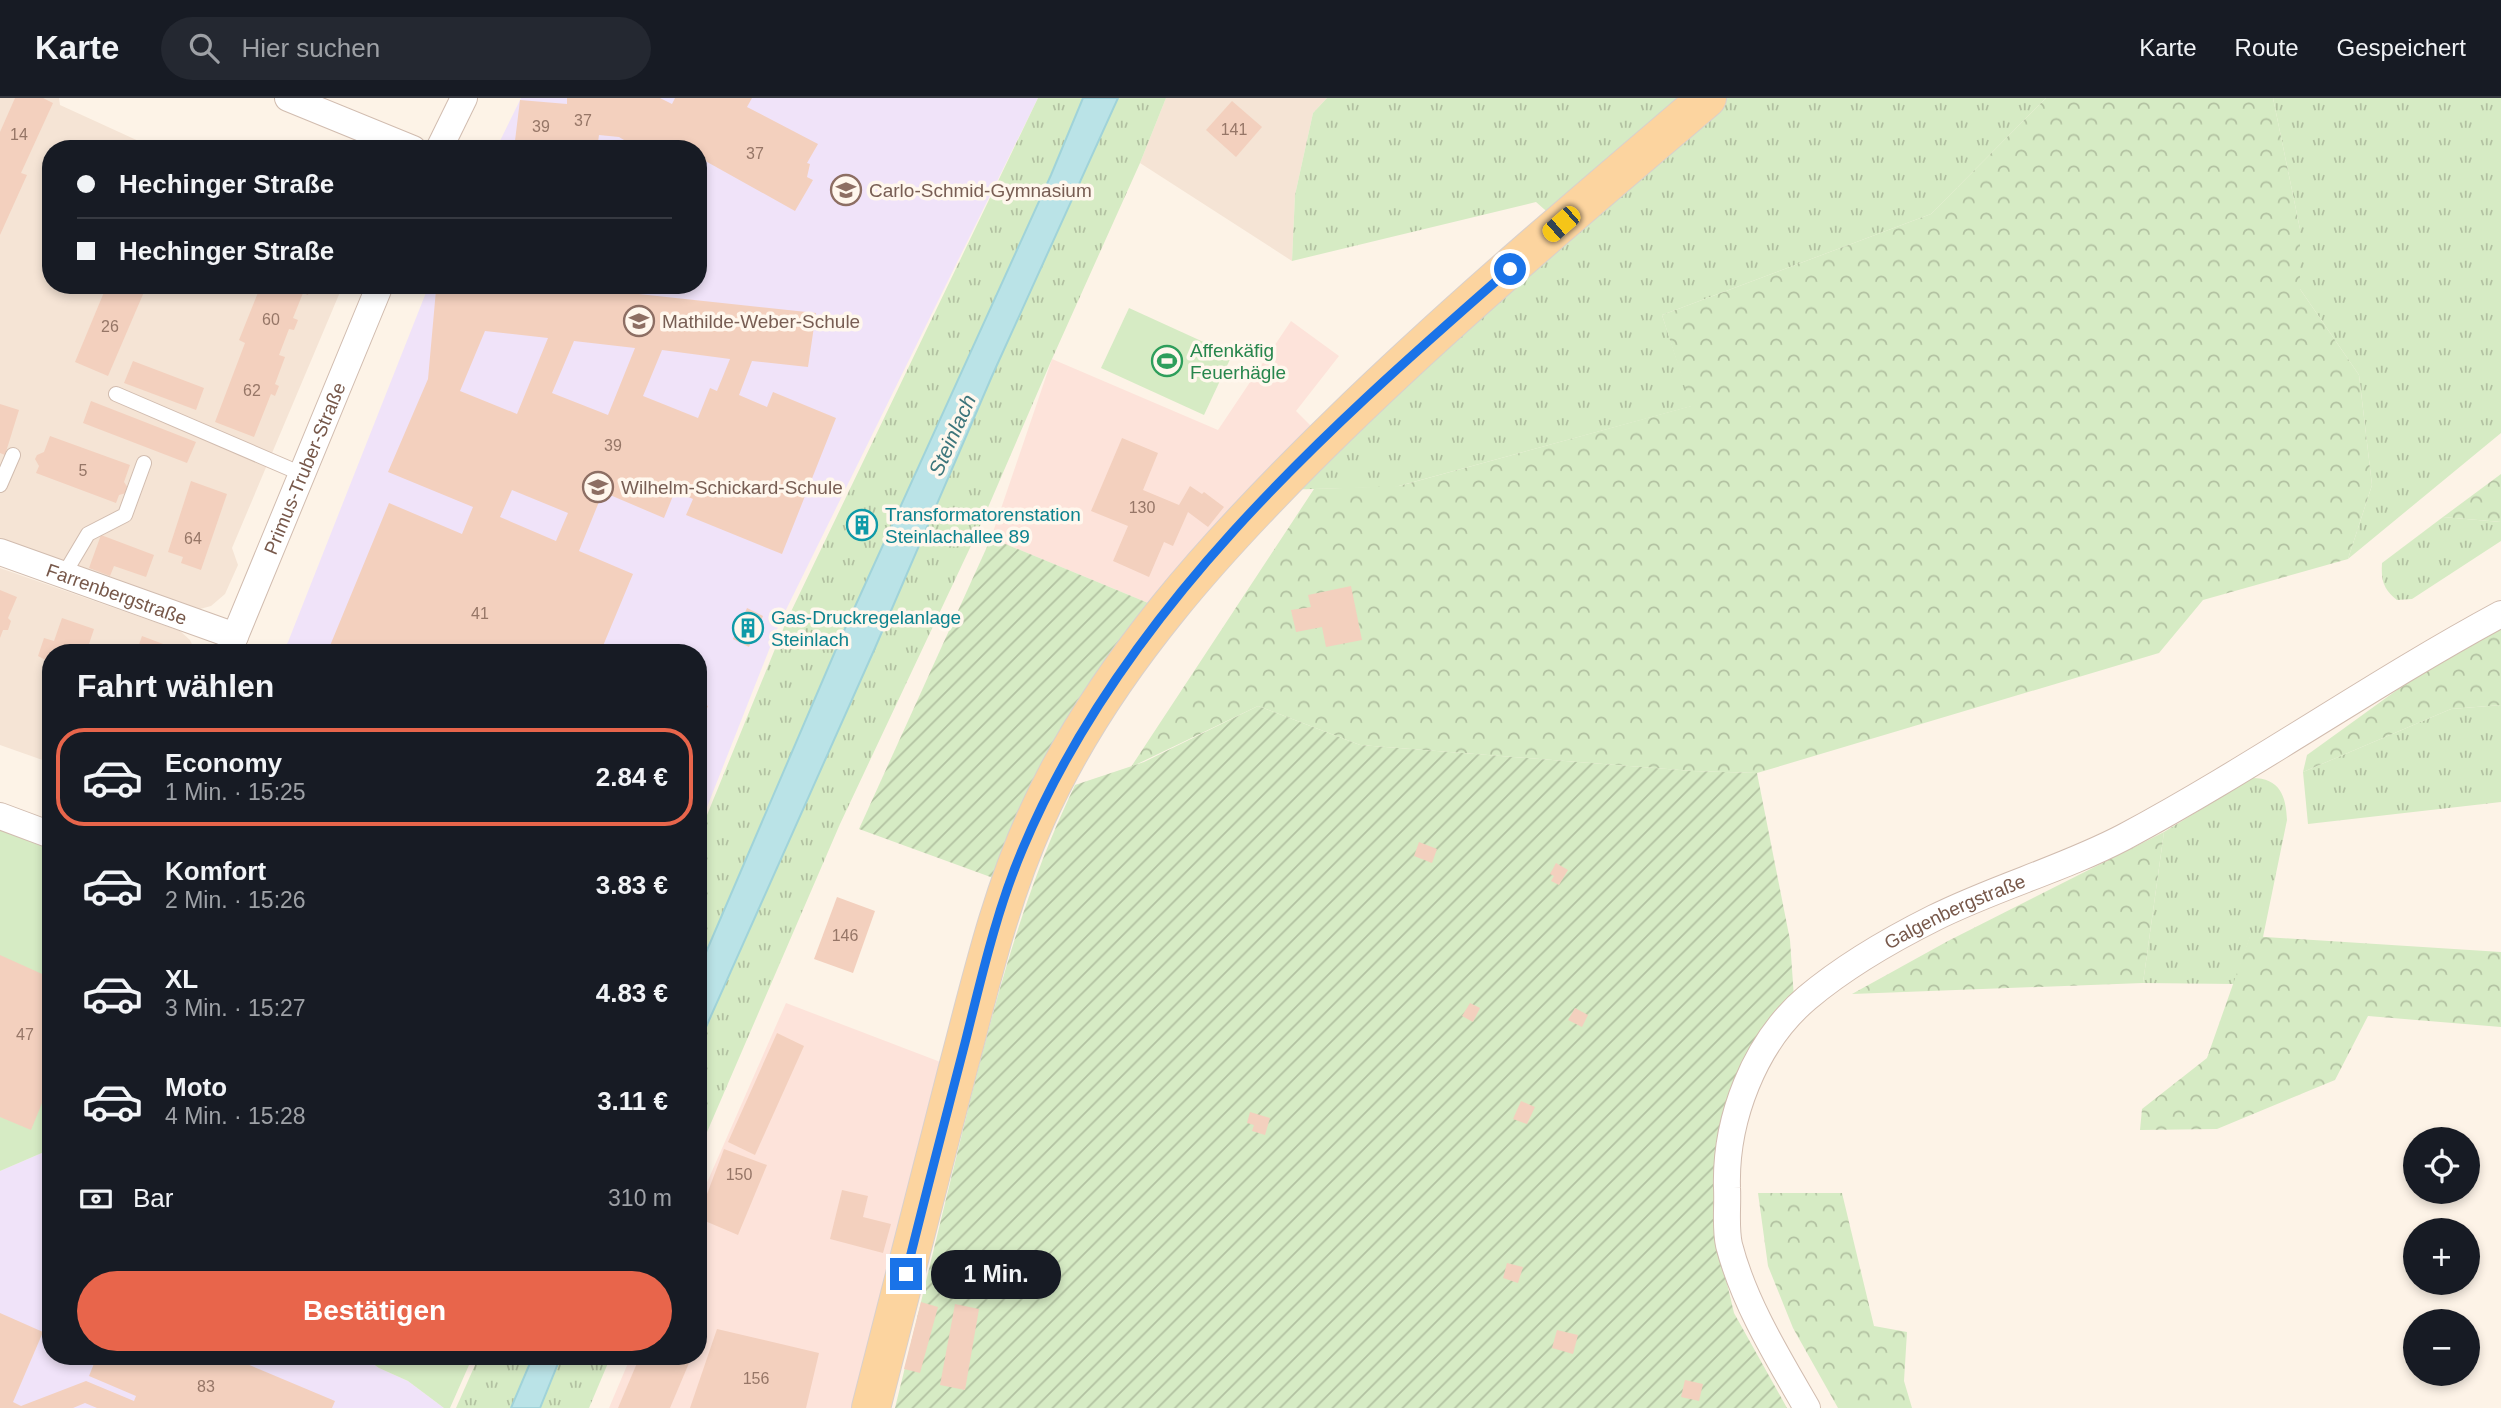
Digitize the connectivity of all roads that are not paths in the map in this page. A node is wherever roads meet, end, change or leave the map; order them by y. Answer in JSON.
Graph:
{"nodes":[{"id":1,"x":288,"y":98,"type":"edge"},
{"id":2,"x":464,"y":98,"type":"edge"},
{"id":3,"x":1707,"y":98,"type":"edge"},
{"id":4,"x":391,"y":140,"type":"edge"},
{"id":5,"x":443,"y":140,"type":"edge"},
{"id":6,"x":376,"y":294,"type":"edge"},
{"id":7,"x":116,"y":394,"type":"dead end"},
{"id":8,"x":13,"y":455,"type":"dead end"},
{"id":9,"x":144,"y":463,"type":"dead end"},
{"id":10,"x":302,"y":474,"type":"junction"},
{"id":11,"x":0,"y":485,"type":"edge"},
{"id":12,"x":0,"y":552,"type":"edge"},
{"id":13,"x":63,"y":576,"type":"junction"},
{"id":14,"x":2501,"y":614,"type":"edge"},
{"id":15,"x":232,"y":644,"type":"edge"},
{"id":16,"x":0,"y":816,"type":"edge"},
{"id":17,"x":42,"y":832,"type":"edge"},
{"id":18,"x":872,"y":1408,"type":"edge"},
{"id":19,"x":1807,"y":1408,"type":"edge"}],
"edges":[{"from":1,"to":4,"type":"street"},
{"from":2,"to":5,"type":"street"},
{"from":3,"to":18,"type":"main road"},
{"from":6,"to":10,"type":"street","name":"Primus-Truber-Straße"},
{"from":7,"to":10,"type":"lane"},
{"from":8,"to":11,"type":"lane"},
{"from":9,"to":13,"type":"lane"},
{"from":10,"to":15,"type":"street","name":"Primus-Truber-Straße"},
{"from":12,"to":13,"type":"street","name":"Farrenbergstraße"},
{"from":13,"to":15,"type":"street","name":"Farrenbergstraße"},
{"from":14,"to":19,"type":"street","name":"Galgenbergstraße"},
{"from":16,"to":17,"type":"street"}]}
